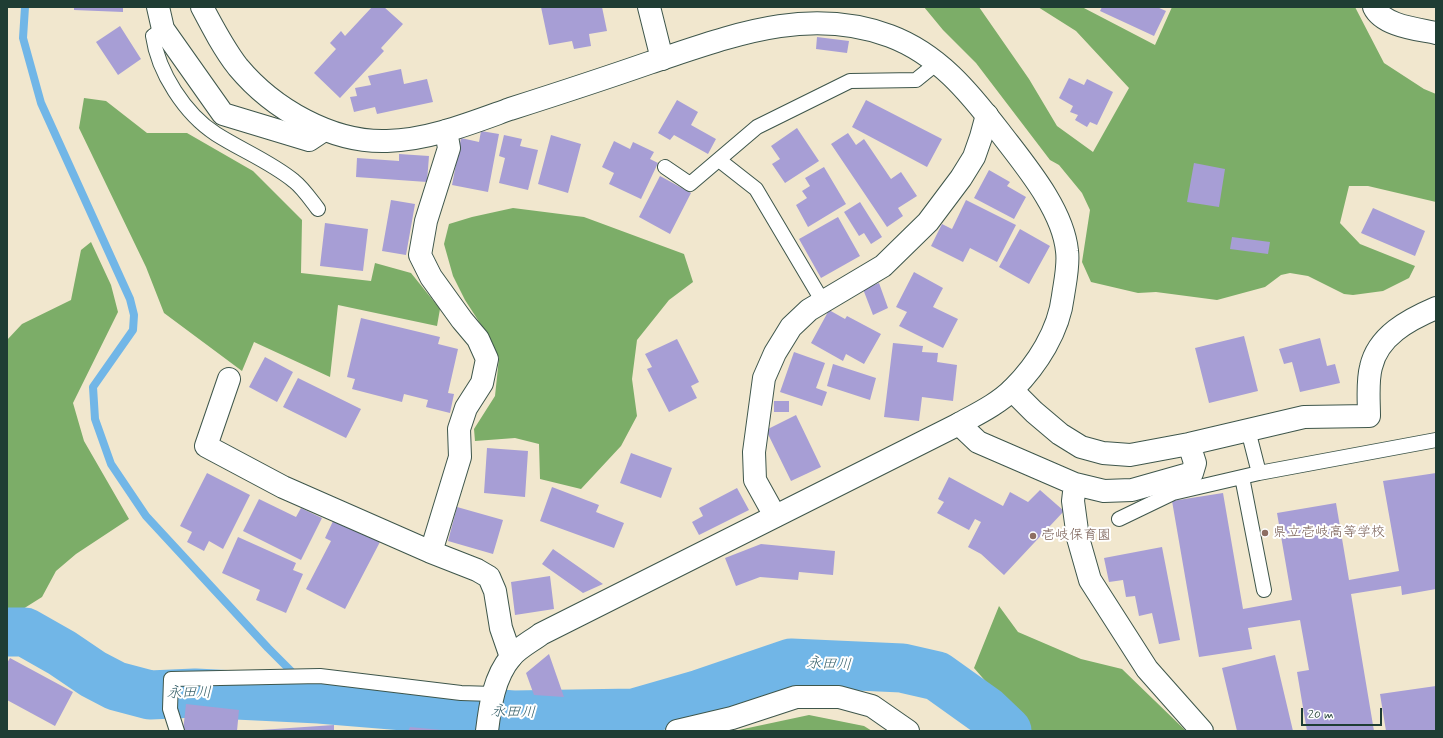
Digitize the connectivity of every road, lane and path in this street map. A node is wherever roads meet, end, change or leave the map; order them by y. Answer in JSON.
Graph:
{"nodes":[{"id":1,"x":158,"y":7,"type":"edge"},
{"id":2,"x":202,"y":7,"type":"edge"},
{"id":3,"x":649,"y":7,"type":"edge"},
{"id":4,"x":1374,"y":7,"type":"edge"},
{"id":5,"x":163,"y":29,"type":"junction"},
{"id":6,"x":1436,"y":33,"type":"edge"},
{"id":7,"x":662,"y":59,"type":"junction"},
{"id":8,"x":937,"y":63,"type":"junction"},
{"id":9,"x":987,"y":115,"type":"junction"},
{"id":10,"x":324,"y":130,"type":"junction"},
{"id":11,"x":446,"y":131,"type":"junction"},
{"id":12,"x":719,"y":160,"type":"junction"},
{"id":13,"x":665,"y":167,"type":"dead end"},
{"id":14,"x":318,"y":209,"type":"dead end"},
{"id":15,"x":822,"y":302,"type":"junction"},
{"id":16,"x":1436,"y":308,"type":"edge"},
{"id":17,"x":229,"y":379,"type":"dead end"},
{"id":18,"x":1012,"y":390,"type":"junction"},
{"id":19,"x":960,"y":424,"type":"junction"},
{"id":20,"x":1248,"y":430,"type":"junction"},
{"id":21,"x":1436,"y":440,"type":"edge"},
{"id":22,"x":1189,"y":444,"type":"junction"},
{"id":23,"x":1259,"y":473,"type":"junction"},
{"id":24,"x":1242,"y":477,"type":"junction"},
{"id":25,"x":1075,"y":484,"type":"junction"},
{"id":26,"x":775,"y":516,"type":"junction"},
{"id":27,"x":1119,"y":519,"type":"dead end"},
{"id":28,"x":430,"y":552,"type":"junction"},
{"id":29,"x":1264,"y":590,"type":"dead end"},
{"id":30,"x":511,"y":657,"type":"junction"},
{"id":31,"x":492,"y":698,"type":"junction"},
{"id":32,"x":177,"y":731,"type":"edge"},
{"id":33,"x":487,"y":731,"type":"edge"},
{"id":34,"x":677,"y":731,"type":"edge"},
{"id":35,"x":908,"y":731,"type":"edge"},
{"id":36,"x":1202,"y":731,"type":"edge"}],
"edges":[{"from":1,"to":5,"type":"street"},
{"from":2,"to":10,"type":"street"},
{"from":3,"to":7,"type":"street"},
{"from":4,"to":6,"type":"street"},
{"from":5,"to":10,"type":"street"},
{"from":5,"to":14,"type":"lane"},
{"from":7,"to":8,"type":"street"},
{"from":7,"to":11,"type":"street"},
{"from":8,"to":9,"type":"street"},
{"from":8,"to":12,"type":"lane"},
{"from":9,"to":15,"type":"street"},
{"from":9,"to":18,"type":"street"},
{"from":10,"to":11,"type":"street"},
{"from":11,"to":28,"type":"street"},
{"from":12,"to":13,"type":"lane"},
{"from":12,"to":15,"type":"lane"},
{"from":15,"to":26,"type":"street"},
{"from":16,"to":20,"type":"street"},
{"from":17,"to":28,"type":"street"},
{"from":18,"to":19,"type":"street"},
{"from":18,"to":22,"type":"street"},
{"from":19,"to":25,"type":"street"},
{"from":19,"to":26,"type":"street"},
{"from":20,"to":22,"type":"street"},
{"from":20,"to":23,"type":"lane"},
{"from":21,"to":23,"type":"lane"},
{"from":22,"to":25,"type":"street"},
{"from":23,"to":24,"type":"lane"},
{"from":24,"to":27,"type":"lane"},
{"from":24,"to":29,"type":"lane"},
{"from":25,"to":36,"type":"street"},
{"from":26,"to":30,"type":"street"},
{"from":28,"to":30,"type":"street"},
{"from":30,"to":31,"type":"street"},
{"from":31,"to":32,"type":"lane"},
{"from":31,"to":33,"type":"street"},
{"from":34,"to":35,"type":"street"}]}
